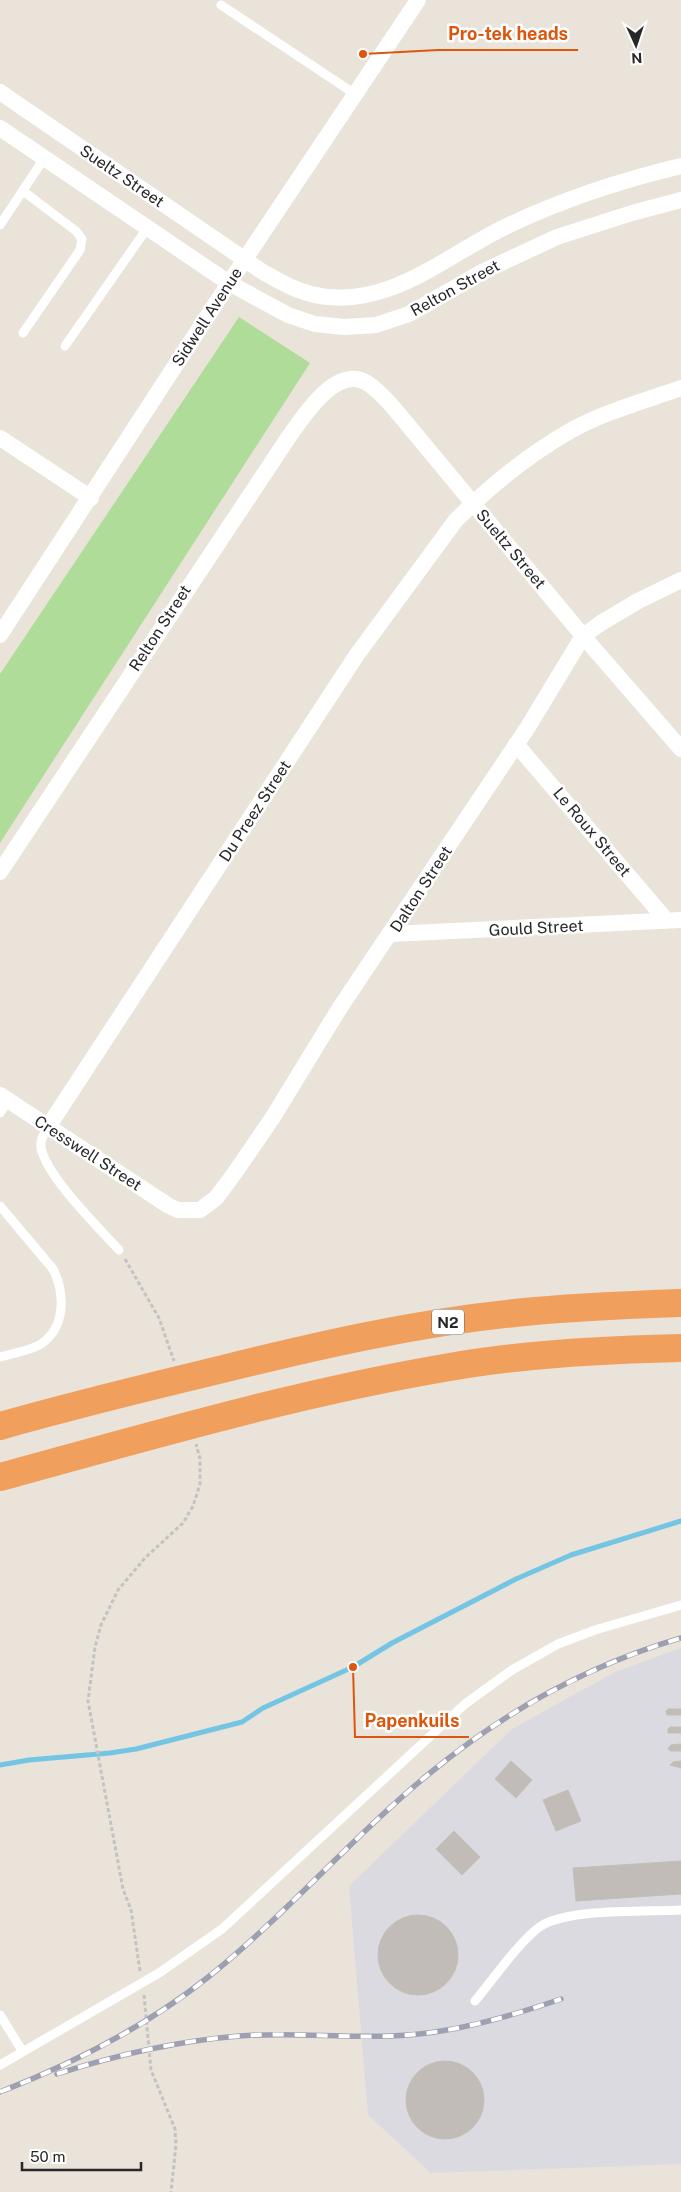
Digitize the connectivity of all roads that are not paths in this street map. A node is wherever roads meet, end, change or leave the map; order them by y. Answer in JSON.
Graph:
{"nodes":[{"id":1,"x":418,"y":0,"type":"edge"},
{"id":2,"x":221,"y":5,"type":"dead end"},
{"id":3,"x":0,"y":92,"type":"edge"},
{"id":4,"x":355,"y":94,"type":"junction"},
{"id":5,"x":0,"y":128,"type":"edge"},
{"id":6,"x":45,"y":157,"type":"junction"},
{"id":7,"x":681,"y":166,"type":"edge"},
{"id":8,"x":23,"y":191,"type":"junction"},
{"id":9,"x":681,"y":200,"type":"edge"},
{"id":10,"x":0,"y":226,"type":"edge"},
{"id":11,"x":148,"y":227,"type":"junction"},
{"id":12,"x":245,"y":259,"type":"junction"},
{"id":13,"x":229,"y":283,"type":"junction"},
{"id":14,"x":23,"y":333,"type":"dead end"},
{"id":15,"x":65,"y":346,"type":"dead end"},
{"id":16,"x":681,"y":388,"type":"edge"},
{"id":17,"x":327,"y":390,"type":"joint"},
{"id":18,"x":0,"y":438,"type":"edge"},
{"id":19,"x":91,"y":498,"type":"junction"},
{"id":20,"x":473,"y":503,"type":"junction"},
{"id":21,"x":681,"y":580,"type":"edge"},
{"id":22,"x":0,"y":635,"type":"edge"},
{"id":23,"x":583,"y":636,"type":"junction"},
{"id":24,"x":516,"y":744,"type":"junction"},
{"id":25,"x":681,"y":749,"type":"edge"},
{"id":26,"x":0,"y":872,"type":"edge"},
{"id":27,"x":674,"y":921,"type":"edge"},
{"id":28,"x":391,"y":934,"type":"junction"},
{"id":29,"x":3,"y":1102,"type":"edge"},
{"id":30,"x":48,"y":1127,"type":"junction"},
{"id":31,"x":0,"y":1206,"type":"edge"},
{"id":32,"x":178,"y":1210,"type":"joint"},
{"id":33,"x":119,"y":1250,"type":"road end"},
{"id":34,"x":681,"y":1303,"type":"edge"},
{"id":35,"x":681,"y":1348,"type":"edge"},
{"id":36,"x":0,"y":1357,"type":"edge"},
{"id":37,"x":97,"y":1398,"type":"junction"},
{"id":38,"x":0,"y":1421,"type":"edge"},
{"id":39,"x":0,"y":1426,"type":"edge"},
{"id":40,"x":158,"y":1434,"type":"junction"},
{"id":41,"x":0,"y":1477,"type":"edge"},
{"id":42,"x":0,"y":1492,"type":"edge"},
{"id":43,"x":681,"y":1605,"type":"edge"},
{"id":44,"x":681,"y":1910,"type":"edge"},
{"id":45,"x":475,"y":2001,"type":"dead end"},
{"id":46,"x":0,"y":2014,"type":"edge"},
{"id":47,"x":23,"y":2052,"type":"junction"},
{"id":48,"x":0,"y":2065,"type":"edge"}],
"edges":[{"from":1,"to":4,"type":"street","name":"Sidwell Avenue"},
{"from":2,"to":4,"type":"lane"},
{"from":3,"to":12,"type":"street","name":"Sueltz Street"},
{"from":4,"to":12,"type":"street","name":"Sidwell Avenue"},
{"from":5,"to":6,"type":"street","name":"Sueltz Street"},
{"from":6,"to":8,"type":"lane"},
{"from":6,"to":11,"type":"street","name":"Sueltz Street"},
{"from":7,"to":12,"type":"street","name":"Relton Street"},
{"from":8,"to":10,"type":"lane"},
{"from":8,"to":14,"type":"lane"},
{"from":9,"to":13,"type":"street","name":"Relton Street"},
{"from":11,"to":13,"type":"street","name":"Sueltz Street"},
{"from":11,"to":15,"type":"lane"},
{"from":12,"to":13,"type":"street","name":"Sidwell Avenue"},
{"from":13,"to":19,"type":"street","name":"Sidwell Avenue"},
{"from":16,"to":20,"type":"street","name":"Du Preez Street"},
{"from":17,"to":20,"type":"street","name":"Sueltz Street"},
{"from":17,"to":26,"type":"street","name":"Relton Street"},
{"from":18,"to":19,"type":"street"},
{"from":19,"to":22,"type":"street","name":"Sidwell Avenue"},
{"from":20,"to":23,"type":"street","name":"Sueltz Street"},
{"from":20,"to":30,"type":"street","name":"Du Preez Street"},
{"from":21,"to":23,"type":"street","name":"Dalton Street"},
{"from":23,"to":24,"type":"street","name":"Dalton Street"},
{"from":23,"to":25,"type":"street","name":"Sueltz Street"},
{"from":24,"to":27,"type":"street","name":"Le Roux Street"},
{"from":24,"to":28,"type":"street","name":"Dalton Street"},
{"from":27,"to":28,"type":"street","name":"Gould Street"},
{"from":28,"to":32,"type":"street","name":"Dalton Street"},
{"from":29,"to":30,"type":"street","name":"Cresswell Street"},
{"from":30,"to":32,"type":"street","name":"Cresswell Street"},
{"from":30,"to":33,"type":"lane"},
{"from":31,"to":36,"type":"lane"},
{"from":34,"to":37,"type":"highway","number":"N2"},
{"from":35,"to":40,"type":"highway"},
{"from":37,"to":38,"type":"highway"},
{"from":37,"to":39,"type":"highway","number":"N2"},
{"from":40,"to":41,"type":"highway"},
{"from":40,"to":42,"type":"highway"},
{"from":43,"to":47,"type":"lane"},
{"from":44,"to":45,"type":"lane"},
{"from":46,"to":47,"type":"lane"},
{"from":47,"to":48,"type":"lane"}]}
